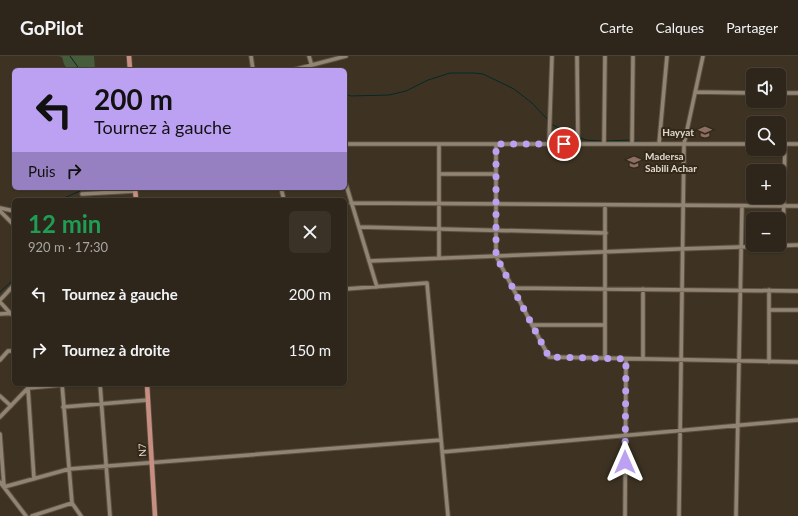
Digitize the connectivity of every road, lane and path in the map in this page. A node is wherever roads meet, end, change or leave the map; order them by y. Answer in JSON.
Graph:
{"nodes":[{"id":1,"x":129,"y":56,"type":"edge"},
{"id":2,"x":251,"y":56,"type":"edge"},
{"id":3,"x":309,"y":56,"type":"edge"},
{"id":4,"x":346,"y":56,"type":"edge"},
{"id":5,"x":552,"y":56,"type":"edge"},
{"id":6,"x":577,"y":56,"type":"edge"},
{"id":7,"x":605,"y":56,"type":"edge"},
{"id":8,"x":633,"y":56,"type":"edge"},
{"id":9,"x":667,"y":56,"type":"edge"},
{"id":10,"x":703,"y":56,"type":"edge"},
{"id":11,"x":311,"y":65,"type":"junction"},
{"id":12,"x":130,"y":68,"type":"edge"},
{"id":13,"x":253,"y":68,"type":"edge"},
{"id":14,"x":300,"y":68,"type":"edge"},
{"id":15,"x":312,"y":68,"type":"edge"},
{"id":16,"x":695,"y":92,"type":"junction"},
{"id":17,"x":746,"y":93,"type":"edge"},
{"id":18,"x":786,"y":93,"type":"edge"},
{"id":19,"x":798,"y":93,"type":"edge"},
{"id":20,"x":347,"y":144,"type":"edge"},
{"id":21,"x":439,"y":144,"type":"junction"},
{"id":22,"x":496,"y":144,"type":"junction"},
{"id":23,"x":550,"y":144,"type":"junction"},
{"id":24,"x":578,"y":144,"type":"junction"},
{"id":25,"x":604,"y":144,"type":"junction"},
{"id":26,"x":632,"y":144,"type":"junction"},
{"id":27,"x":659,"y":144,"type":"junction"},
{"id":28,"x":684,"y":144,"type":"junction"},
{"id":29,"x":746,"y":144,"type":"edge"},
{"id":30,"x":786,"y":144,"type":"edge"},
{"id":31,"x":798,"y":144,"type":"edge"},
{"id":32,"x":785,"y":156,"type":"edge"},
{"id":33,"x":439,"y":174,"type":"junction"},
{"id":34,"x":495,"y":174,"type":"junction"},
{"id":35,"x":347,"y":187,"type":"edge"},
{"id":36,"x":135,"y":190,"type":"edge"},
{"id":37,"x":82,"y":194,"type":"dead end"},
{"id":38,"x":352,"y":203,"type":"junction"},
{"id":39,"x":439,"y":204,"type":"junction"},
{"id":40,"x":496,"y":204,"type":"junction"},
{"id":41,"x":605,"y":205,"type":"junction"},
{"id":42,"x":683,"y":206,"type":"junction"},
{"id":43,"x":742,"y":206,"type":"junction"},
{"id":44,"x":784,"y":206,"type":"junction"},
{"id":45,"x":798,"y":206,"type":"edge"},
{"id":46,"x":0,"y":208,"type":"edge"},
{"id":47,"x":0,"y":211,"type":"edge"},
{"id":48,"x":12,"y":211,"type":"edge"},
{"id":49,"x":784,"y":212,"type":"edge"},
{"id":50,"x":12,"y":223,"type":"edge"},
{"id":51,"x":359,"y":227,"type":"junction"},
{"id":52,"x":439,"y":229,"type":"junction"},
{"id":53,"x":496,"y":230,"type":"junction"},
{"id":54,"x":606,"y":233,"type":"junction"},
{"id":55,"x":786,"y":245,"type":"edge"},
{"id":56,"x":798,"y":245,"type":"edge"},
{"id":57,"x":741,"y":247,"type":"junction"},
{"id":58,"x":746,"y":247,"type":"edge"},
{"id":59,"x":683,"y":248,"type":"junction"},
{"id":60,"x":606,"y":251,"type":"junction"},
{"id":61,"x":496,"y":256,"type":"junction"},
{"id":62,"x":439,"y":258,"type":"junction"},
{"id":63,"x":369,"y":261,"type":"junction"},
{"id":64,"x":377,"y":287,"type":"junction"},
{"id":65,"x":12,"y":288,"type":"edge"},
{"id":66,"x":513,"y":288,"type":"junction"},
{"id":67,"x":347,"y":289,"type":"edge"},
{"id":68,"x":605,"y":289,"type":"junction"},
{"id":69,"x":643,"y":289,"type":"junction"},
{"id":70,"x":682,"y":290,"type":"junction"},
{"id":71,"x":740,"y":290,"type":"junction"},
{"id":72,"x":770,"y":290,"type":"junction"},
{"id":73,"x":798,"y":291,"type":"edge"},
{"id":74,"x":0,"y":301,"type":"edge"},
{"id":75,"x":769,"y":310,"type":"junction"},
{"id":76,"x":798,"y":310,"type":"edge"},
{"id":77,"x":12,"y":313,"type":"edge"},
{"id":78,"x":0,"y":314,"type":"edge"},
{"id":79,"x":12,"y":314,"type":"edge"},
{"id":80,"x":605,"y":324,"type":"junction"},
{"id":81,"x":532,"y":325,"type":"junction"},
{"id":82,"x":12,"y":351,"type":"edge"},
{"id":83,"x":605,"y":358,"type":"junction"},
{"id":84,"x":626,"y":359,"type":"junction"},
{"id":85,"x":643,"y":359,"type":"junction"},
{"id":86,"x":0,"y":360,"type":"edge"},
{"id":87,"x":681,"y":360,"type":"junction"},
{"id":88,"x":739,"y":361,"type":"junction"},
{"id":89,"x":769,"y":362,"type":"junction"},
{"id":90,"x":798,"y":362,"type":"edge"},
{"id":91,"x":45,"y":386,"type":"edge"},
{"id":92,"x":62,"y":386,"type":"edge"},
{"id":93,"x":100,"y":386,"type":"edge"},
{"id":94,"x":148,"y":386,"type":"edge"},
{"id":95,"x":28,"y":388,"type":"junction"},
{"id":96,"x":0,"y":396,"type":"edge"},
{"id":97,"x":148,"y":400,"type":"junction"},
{"id":98,"x":102,"y":404,"type":"junction"},
{"id":99,"x":11,"y":406,"type":"junction"},
{"id":100,"x":64,"y":407,"type":"junction"},
{"id":101,"x":0,"y":417,"type":"edge"},
{"id":102,"x":798,"y":420,"type":"edge"},
{"id":103,"x":737,"y":426,"type":"junction"},
{"id":104,"x":680,"y":431,"type":"junction"},
{"id":105,"x":0,"y":434,"type":"edge"},
{"id":106,"x":626,"y":436,"type":"junction"},
{"id":107,"x":441,"y":440,"type":"junction"},
{"id":108,"x":442,"y":452,"type":"junction"},
{"id":109,"x":151,"y":462,"type":"junction"},
{"id":110,"x":106,"y":466,"type":"junction"},
{"id":111,"x":69,"y":469,"type":"junction"},
{"id":112,"x":34,"y":479,"type":"junction"},
{"id":113,"x":0,"y":482,"type":"edge"},
{"id":114,"x":4,"y":488,"type":"junction"},
{"id":115,"x":72,"y":503,"type":"junction"},
{"id":116,"x":26,"y":516,"type":"edge"},
{"id":117,"x":32,"y":516,"type":"edge"},
{"id":118,"x":81,"y":516,"type":"edge"},
{"id":119,"x":110,"y":516,"type":"edge"},
{"id":120,"x":155,"y":516,"type":"edge"},
{"id":121,"x":448,"y":516,"type":"edge"},
{"id":122,"x":625,"y":516,"type":"edge"},
{"id":123,"x":679,"y":516,"type":"edge"},
{"id":124,"x":736,"y":516,"type":"edge"}],
"edges":[{"from":1,"to":12,"type":"main road"},
{"from":2,"to":13,"type":"street"},
{"from":3,"to":11,"type":"street"},
{"from":4,"to":11,"type":"street"},
{"from":5,"to":23,"type":"street"},
{"from":6,"to":24,"type":"street"},
{"from":7,"to":25,"type":"street"},
{"from":8,"to":26,"type":"street"},
{"from":9,"to":27,"type":"street"},
{"from":10,"to":16,"type":"street"},
{"from":11,"to":14,"type":"street"},
{"from":11,"to":15,"type":"street"},
{"from":16,"to":17,"type":"street"},
{"from":16,"to":28,"type":"street"},
{"from":18,"to":19,"type":"street"},
{"from":20,"to":21,"type":"street"},
{"from":21,"to":22,"type":"street"},
{"from":21,"to":33,"type":"street"},
{"from":22,"to":23,"type":"street"},
{"from":22,"to":34,"type":"street"},
{"from":23,"to":24,"type":"street"},
{"from":24,"to":25,"type":"street"},
{"from":25,"to":26,"type":"street"},
{"from":26,"to":27,"type":"street"},
{"from":27,"to":28,"type":"street"},
{"from":28,"to":29,"type":"street"},
{"from":28,"to":42,"type":"street"},
{"from":30,"to":31,"type":"street"},
{"from":32,"to":44,"type":"street"},
{"from":33,"to":34,"type":"street"},
{"from":33,"to":39,"type":"street"},
{"from":34,"to":40,"type":"street"},
{"from":35,"to":38,"type":"street"},
{"from":36,"to":37,"type":"street"},
{"from":38,"to":39,"type":"street"},
{"from":38,"to":51,"type":"street"},
{"from":39,"to":40,"type":"street"},
{"from":39,"to":52,"type":"street"},
{"from":40,"to":41,"type":"street"},
{"from":40,"to":53,"type":"street"},
{"from":41,"to":42,"type":"street"},
{"from":41,"to":54,"type":"street"},
{"from":42,"to":43,"type":"street"},
{"from":42,"to":59,"type":"street"},
{"from":43,"to":44,"type":"street"},
{"from":43,"to":57,"type":"street"},
{"from":44,"to":45,"type":"street"},
{"from":44,"to":49,"type":"street"},
{"from":46,"to":48,"type":"street"},
{"from":47,"to":50,"type":"street"},
{"from":51,"to":52,"type":"street"},
{"from":51,"to":63,"type":"street"},
{"from":52,"to":53,"type":"street"},
{"from":52,"to":62,"type":"street"},
{"from":53,"to":54,"type":"street"},
{"from":53,"to":61,"type":"street"},
{"from":54,"to":60,"type":"street"},
{"from":55,"to":56,"type":"street"},
{"from":57,"to":58,"type":"street"},
{"from":57,"to":59,"type":"street"},
{"from":57,"to":71,"type":"street"},
{"from":59,"to":60,"type":"street"},
{"from":59,"to":70,"type":"street"},
{"from":60,"to":61,"type":"street"},
{"from":60,"to":68,"type":"street"},
{"from":61,"to":62,"type":"street"},
{"from":61,"to":66,"type":"street"},
{"from":62,"to":63,"type":"street"},
{"from":63,"to":64,"type":"street"},
{"from":64,"to":67,"type":"street"},
{"from":64,"to":107,"type":"street"},
{"from":65,"to":74,"type":"street"},
{"from":66,"to":68,"type":"street"},
{"from":66,"to":81,"type":"street"},
{"from":68,"to":69,"type":"street"},
{"from":68,"to":80,"type":"street"},
{"from":69,"to":70,"type":"street"},
{"from":69,"to":85,"type":"street"},
{"from":70,"to":71,"type":"street"},
{"from":70,"to":87,"type":"street"},
{"from":71,"to":72,"type":"street"},
{"from":71,"to":88,"type":"street"},
{"from":72,"to":73,"type":"street"},
{"from":72,"to":75,"type":"street"},
{"from":74,"to":77,"type":"street"},
{"from":75,"to":76,"type":"street"},
{"from":75,"to":89,"type":"street"},
{"from":78,"to":79,"type":"street"},
{"from":80,"to":81,"type":"street"},
{"from":80,"to":83,"type":"street"},
{"from":81,"to":83,"type":"street"},
{"from":82,"to":86,"type":"street"},
{"from":83,"to":84,"type":"street"},
{"from":84,"to":85,"type":"street"},
{"from":84,"to":106,"type":"street"},
{"from":85,"to":87,"type":"street"},
{"from":87,"to":88,"type":"street"},
{"from":87,"to":104,"type":"street"},
{"from":88,"to":89,"type":"street"},
{"from":88,"to":103,"type":"street"},
{"from":89,"to":90,"type":"street"},
{"from":91,"to":95,"type":"street"},
{"from":92,"to":100,"type":"street"},
{"from":93,"to":98,"type":"street"},
{"from":94,"to":97,"type":"main road","name":"N7"},
{"from":95,"to":99,"type":"street"},
{"from":95,"to":112,"type":"street"},
{"from":96,"to":99,"type":"street"},
{"from":97,"to":98,"type":"street"},
{"from":97,"to":109,"type":"main road","name":"N7"},
{"from":98,"to":100,"type":"street"},
{"from":98,"to":110,"type":"street"},
{"from":99,"to":101,"type":"street"},
{"from":100,"to":111,"type":"street"},
{"from":102,"to":103,"type":"street"},
{"from":103,"to":104,"type":"street"},
{"from":103,"to":124,"type":"street"},
{"from":104,"to":106,"type":"street"},
{"from":104,"to":123,"type":"street"},
{"from":105,"to":114,"type":"street"},
{"from":106,"to":108,"type":"street"},
{"from":106,"to":122,"type":"street"},
{"from":107,"to":108,"type":"street"},
{"from":107,"to":109,"type":"street"},
{"from":108,"to":121,"type":"street"},
{"from":109,"to":110,"type":"street"},
{"from":109,"to":120,"type":"main road","name":"N7"},
{"from":110,"to":111,"type":"street"},
{"from":110,"to":119,"type":"street"},
{"from":111,"to":112,"type":"street"},
{"from":111,"to":115,"type":"street"},
{"from":112,"to":114,"type":"street"},
{"from":113,"to":114,"type":"street"},
{"from":114,"to":116,"type":"street"},
{"from":115,"to":117,"type":"street"},
{"from":115,"to":118,"type":"street"}]}
